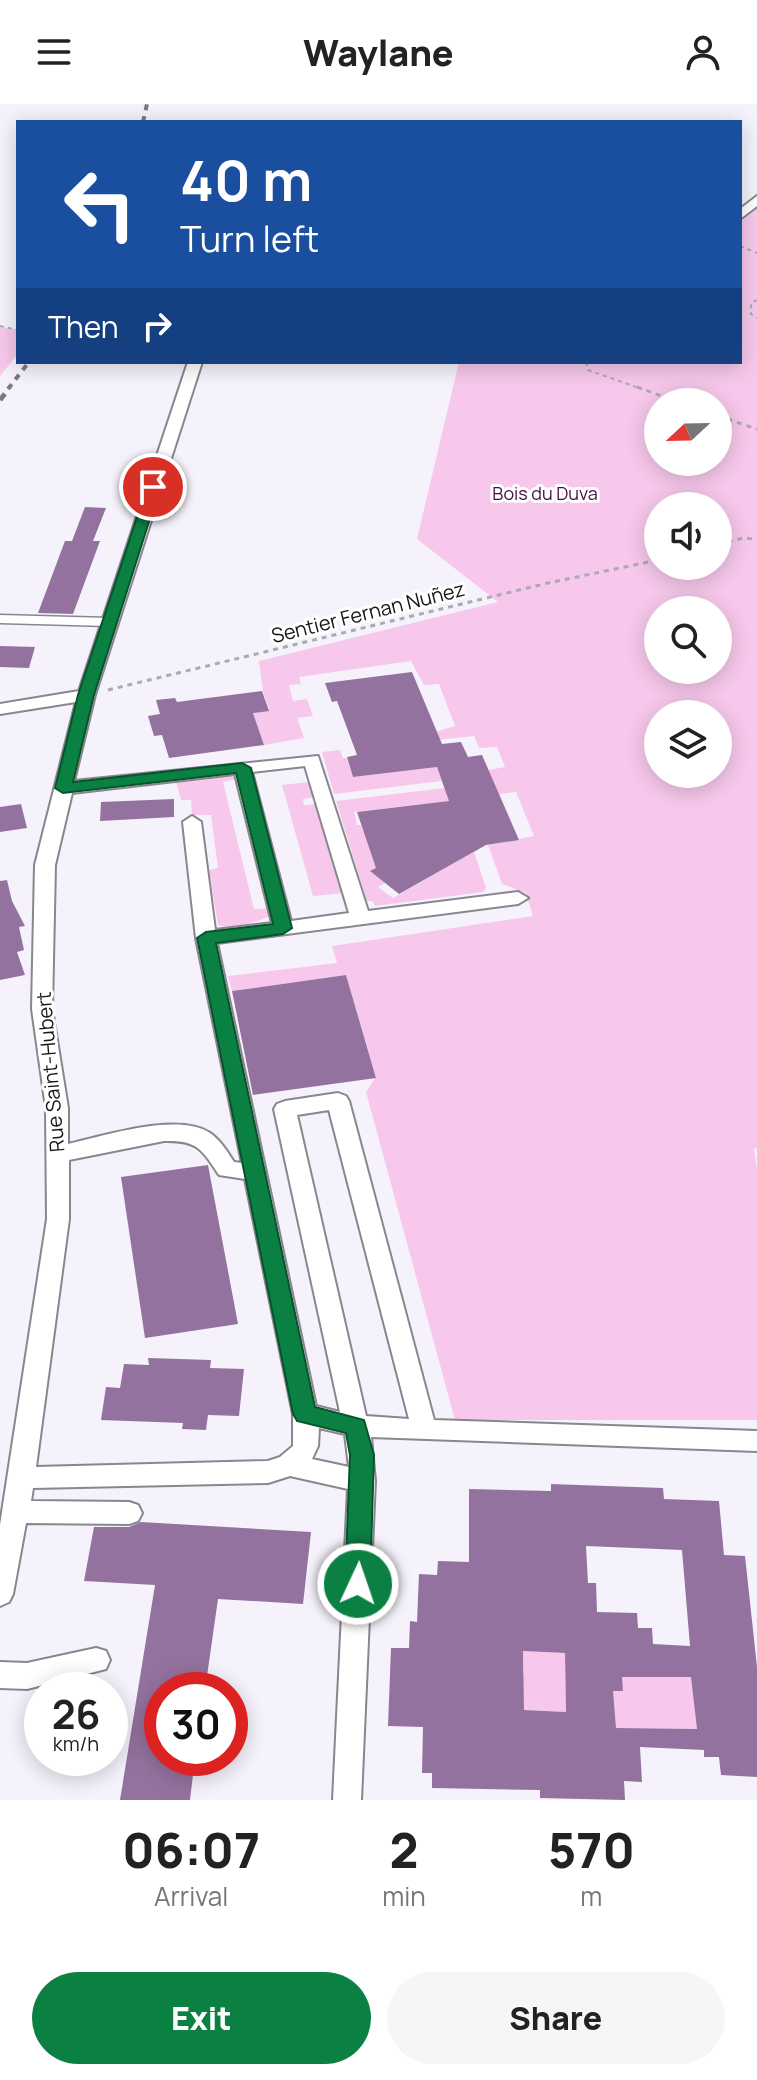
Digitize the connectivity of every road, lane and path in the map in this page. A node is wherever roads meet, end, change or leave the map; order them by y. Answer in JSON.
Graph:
{"nodes":[{"id":1,"x":757,"y":200,"type":"edge"},
{"id":2,"x":742,"y":213,"type":"edge"},
{"id":3,"x":757,"y":300,"type":"edge"},
{"id":4,"x":757,"y":318,"type":"edge"},
{"id":5,"x":194,"y":364,"type":"edge"},
{"id":6,"x":586,"y":364,"type":"edge"},
{"id":7,"x":644,"y":390,"type":"edge"},
{"id":8,"x":732,"y":421,"type":"edge"},
{"id":9,"x":757,"y":429,"type":"edge"},
{"id":10,"x":757,"y":539,"type":"edge"},
{"id":11,"x":732,"y":541,"type":"edge"},
{"id":12,"x":644,"y":563,"type":"edge"},
{"id":13,"x":0,"y":619,"type":"edge"},
{"id":14,"x":109,"y":622,"type":"junction"},
{"id":15,"x":86,"y":695,"type":"junction"},
{"id":16,"x":0,"y":709,"type":"edge"},
{"id":17,"x":242,"y":768,"type":"junction"},
{"id":18,"x":63,"y":788,"type":"junction"},
{"id":19,"x":192,"y":822,"type":"dead end"},
{"id":20,"x":518,"y":898,"type":"dead end"},
{"id":21,"x":360,"y":918,"type":"junction"},
{"id":22,"x":283,"y":928,"type":"junction"},
{"id":23,"x":206,"y":938,"type":"junction"},
{"id":24,"x":57,"y":1154,"type":"junction"},
{"id":25,"x":253,"y":1172,"type":"junction"},
{"id":26,"x":305,"y":1414,"type":"junction"},
{"id":27,"x":356,"y":1426,"type":"junction"},
{"id":28,"x":424,"y":1430,"type":"junction"},
{"id":29,"x":757,"y":1441,"type":"edge"},
{"id":30,"x":293,"y":1466,"type":"junction"},
{"id":31,"x":22,"y":1478,"type":"junction"},
{"id":32,"x":362,"y":1481,"type":"junction"},
{"id":33,"x":15,"y":1512,"type":"junction"},
{"id":34,"x":129,"y":1513,"type":"dead end"},
{"id":35,"x":0,"y":1594,"type":"edge"},
{"id":36,"x":96,"y":1660,"type":"dead end"},
{"id":37,"x":0,"y":1675,"type":"edge"},
{"id":38,"x":354,"y":1796,"type":"edge"}],
"edges":[{"from":1,"to":2,"type":"street"},
{"from":3,"to":4,"type":"path"},
{"from":5,"to":14,"type":"street","name":"Rue Saint-Hubert"},
{"from":6,"to":7,"type":"path"},
{"from":8,"to":9,"type":"path"},
{"from":10,"to":11,"type":"path"},
{"from":12,"to":15,"type":"path","name":"Sentier Fernan Nuñez"},
{"from":13,"to":14,"type":"lane"},
{"from":14,"to":15,"type":"street","name":"Rue Saint-Hubert"},
{"from":15,"to":16,"type":"street"},
{"from":15,"to":18,"type":"street","name":"Rue Saint-Hubert"},
{"from":17,"to":18,"type":"street"},
{"from":17,"to":21,"type":"street"},
{"from":17,"to":22,"type":"street"},
{"from":18,"to":24,"type":"street","name":"Rue Saint-Hubert"},
{"from":19,"to":23,"type":"street"},
{"from":20,"to":21,"type":"street"},
{"from":21,"to":22,"type":"street"},
{"from":22,"to":23,"type":"street"},
{"from":23,"to":25,"type":"street"},
{"from":24,"to":25,"type":"street"},
{"from":24,"to":31,"type":"street","name":"Rue Saint-Hubert"},
{"from":25,"to":26,"type":"street"},
{"from":26,"to":27,"type":"street"},
{"from":26,"to":30,"type":"street"},
{"from":27,"to":28,"type":"street"},
{"from":27,"to":28,"type":"street"},
{"from":27,"to":32,"type":"street"},
{"from":28,"to":29,"type":"street"},
{"from":30,"to":31,"type":"street"},
{"from":30,"to":32,"type":"street"},
{"from":31,"to":33,"type":"street","name":"Rue Saint-Hubert"},
{"from":32,"to":38,"type":"street"},
{"from":33,"to":34,"type":"street"},
{"from":33,"to":35,"type":"street","name":"Rue Saint-Hubert"},
{"from":36,"to":37,"type":"street"}]}
